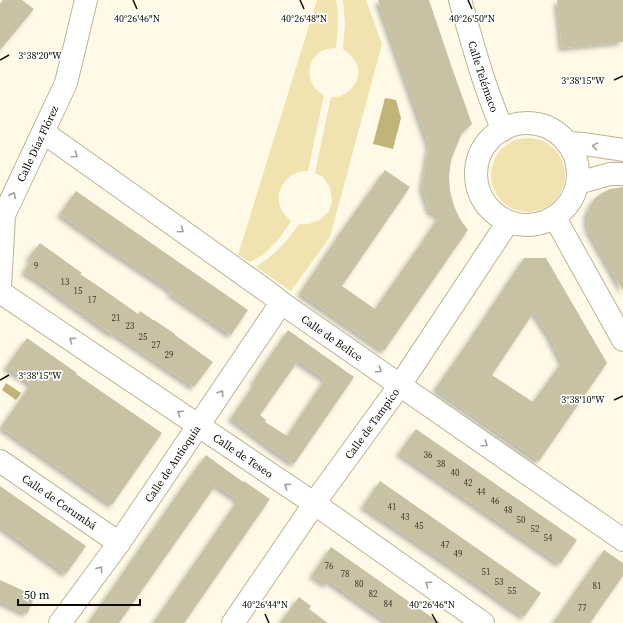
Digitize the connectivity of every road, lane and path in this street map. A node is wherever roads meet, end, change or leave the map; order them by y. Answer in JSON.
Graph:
{"nodes":[{"id":1,"x":460,"y":0,"type":"edge"},
{"id":2,"x":85,"y":2,"type":"edge"},
{"id":3,"x":503,"y":130,"type":"junction"},
{"id":4,"x":43,"y":132,"type":"junction"},
{"id":5,"x":567,"y":143,"type":"junction"},
{"id":6,"x":623,"y":150,"type":"edge"},
{"id":7,"x":623,"y":174,"type":"edge"},
{"id":8,"x":578,"y":183,"type":"junction"},
{"id":9,"x":555,"y":218,"type":"junction"},
{"id":10,"x":508,"y":222,"type":"junction"},
{"id":11,"x":0,"y":287,"type":"edge"},
{"id":12,"x":0,"y":292,"type":"edge"},
{"id":13,"x":283,"y":304,"type":"junction"},
{"id":14,"x":623,"y":340,"type":"edge"},
{"id":15,"x":400,"y":385,"type":"junction"},
{"id":16,"x":199,"y":426,"type":"junction"},
{"id":17,"x":0,"y":461,"type":"edge"},
{"id":18,"x":315,"y":504,"type":"junction"},
{"id":19,"x":623,"y":540,"type":"edge"},
{"id":20,"x":119,"y":543,"type":"junction"},
{"id":21,"x":60,"y":623,"type":"edge"},
{"id":22,"x":234,"y":623,"type":"edge"},
{"id":23,"x":483,"y":623,"type":"edge"}],
"edges":[{"from":1,"to":3,"type":"street","name":"Calle Telémaco"},
{"from":2,"to":4,"type":"street","name":"Calle Díaz Flórez"},
{"from":3,"to":5,"type":"street"},
{"from":3,"to":10,"type":"street"},
{"from":11,"to":4,"type":"street","name":"Calle Díaz Flórez","one_way":true},
{"from":4,"to":13,"type":"street","name":"Calle de Belice","one_way":true},
{"from":6,"to":5,"type":"street","one_way":true},
{"from":5,"to":8,"type":"street"},
{"from":7,"to":8,"type":"street"},
{"from":8,"to":9,"type":"street"},
{"from":9,"to":10,"type":"street"},
{"from":9,"to":14,"type":"street"},
{"from":10,"to":15,"type":"street","name":"Calle de Tampico"},
{"from":16,"to":12,"type":"street","name":"Calle de Teseo","one_way":true},
{"from":13,"to":15,"type":"street","name":"Calle de Belice","one_way":true},
{"from":16,"to":13,"type":"street","name":"Calle de Antioquía","one_way":true},
{"from":15,"to":18,"type":"street","name":"Calle de Tampico"},
{"from":15,"to":19,"type":"street","name":"Calle de Belice","one_way":true},
{"from":18,"to":16,"type":"street","name":"Calle de Teseo","one_way":true},
{"from":16,"to":20,"type":"street","name":"Calle de Antioquía"},
{"from":17,"to":20,"type":"street","name":"Calle de Corumbá"},
{"from":18,"to":22,"type":"street","name":"Calle de Tampico"},
{"from":23,"to":18,"type":"street","name":"Calle de Teseo","one_way":true},
{"from":21,"to":20,"type":"street","name":"Calle de Antioquía","one_way":true}]}
